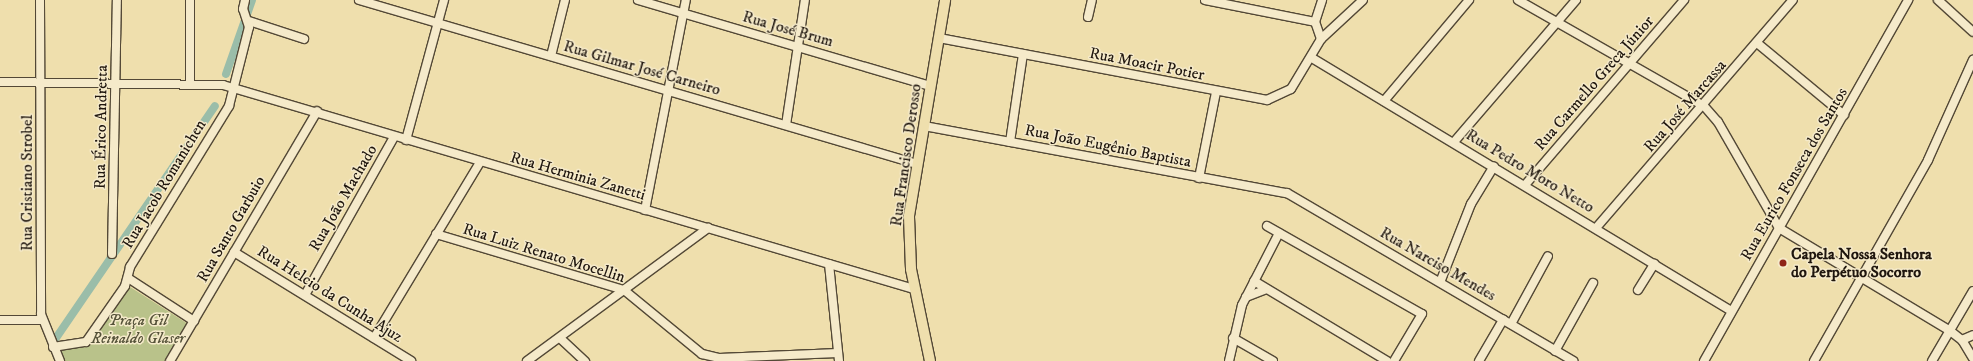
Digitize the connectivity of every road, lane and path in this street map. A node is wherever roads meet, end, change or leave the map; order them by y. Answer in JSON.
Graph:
{"nodes":[{"id":1,"x":40,"y":0,"type":"edge"},
{"id":2,"x":117,"y":0,"type":"edge"},
{"id":3,"x":190,"y":0,"type":"edge"},
{"id":4,"x":245,"y":0,"type":"edge"},
{"id":5,"x":359,"y":0,"type":"edge"},
{"id":6,"x":444,"y":0,"type":"edge"},
{"id":7,"x":565,"y":0,"type":"edge"},
{"id":8,"x":638,"y":0,"type":"edge"},
{"id":9,"x":686,"y":0,"type":"edge"},
{"id":10,"x":805,"y":0,"type":"edge"},
{"id":11,"x":945,"y":0,"type":"edge"},
{"id":12,"x":1092,"y":0,"type":"edge"},
{"id":13,"x":1205,"y":0,"type":"edge"},
{"id":14,"x":1322,"y":0,"type":"edge"},
{"id":15,"x":1363,"y":0,"type":"edge"},
{"id":16,"x":1469,"y":0,"type":"edge"},
{"id":17,"x":1518,"y":0,"type":"edge"},
{"id":18,"x":1576,"y":0,"type":"edge"},
{"id":19,"x":1684,"y":0,"type":"edge"},
{"id":20,"x":1793,"y":0,"type":"edge"},
{"id":21,"x":1908,"y":0,"type":"edge"},
{"id":22,"x":1938,"y":0,"type":"edge"},
{"id":23,"x":683,"y":13,"type":"junction"},
{"id":24,"x":1088,"y":17,"type":"dead end"},
{"id":25,"x":247,"y":18,"type":"junction"},
{"id":26,"x":1316,"y":22,"type":"junction"},
{"id":27,"x":1557,"y":22,"type":"junction"},
{"id":28,"x":439,"y":23,"type":"junction"},
{"id":29,"x":1973,"y":32,"type":"edge"},
{"id":30,"x":939,"y":38,"type":"junction"},
{"id":31,"x":304,"y":39,"type":"dead end"},
{"id":32,"x":1321,"y":39,"type":"junction"},
{"id":33,"x":1757,"y":43,"type":"junction"},
{"id":34,"x":801,"y":48,"type":"junction"},
{"id":35,"x":1024,"y":54,"type":"junction"},
{"id":36,"x":551,"y":56,"type":"junction"},
{"id":37,"x":1312,"y":58,"type":"junction"},
{"id":38,"x":1973,"y":60,"type":"edge"},
{"id":39,"x":1630,"y":64,"type":"junction"},
{"id":40,"x":0,"y":82,"type":"edge"},
{"id":41,"x":41,"y":82,"type":"junction"},
{"id":42,"x":117,"y":82,"type":"junction"},
{"id":43,"x":190,"y":82,"type":"junction"},
{"id":44,"x":931,"y":86,"type":"junction"},
{"id":45,"x":234,"y":88,"type":"junction"},
{"id":46,"x":669,"y":91,"type":"junction"},
{"id":47,"x":1216,"y":92,"type":"junction"},
{"id":48,"x":1384,"y":101,"type":"junction"},
{"id":49,"x":1704,"y":106,"type":"junction"},
{"id":50,"x":317,"y":111,"type":"junction"},
{"id":51,"x":1844,"y":115,"type":"junction"},
{"id":52,"x":786,"y":126,"type":"junction"},
{"id":53,"x":924,"y":126,"type":"junction"},
{"id":54,"x":394,"y":136,"type":"junction"},
{"id":55,"x":406,"y":140,"type":"junction"},
{"id":56,"x":1010,"y":142,"type":"junction"},
{"id":57,"x":1454,"y":142,"type":"junction"},
{"id":58,"x":480,"y":162,"type":"junction"},
{"id":59,"x":917,"y":164,"type":"junction"},
{"id":60,"x":1494,"y":166,"type":"junction"},
{"id":61,"x":1200,"y":178,"type":"junction"},
{"id":62,"x":1525,"y":185,"type":"junction"},
{"id":63,"x":1287,"y":193,"type":"joint"},
{"id":64,"x":645,"y":210,"type":"junction"},
{"id":65,"x":1267,"y":226,"type":"dead end"},
{"id":66,"x":708,"y":228,"type":"junction"},
{"id":67,"x":1596,"y":228,"type":"junction"},
{"id":68,"x":1779,"y":228,"type":"junction"},
{"id":69,"x":1279,"y":233,"type":"junction"},
{"id":70,"x":436,"y":234,"type":"junction"},
{"id":71,"x":234,"y":252,"type":"junction"},
{"id":72,"x":112,"y":254,"type":"dead end"},
{"id":73,"x":1548,"y":256,"type":"dead end"},
{"id":74,"x":829,"y":264,"type":"junction"},
{"id":75,"x":1654,"y":264,"type":"junction"},
{"id":76,"x":128,"y":278,"type":"junction"},
{"id":77,"x":1861,"y":278,"type":"junction"},
{"id":78,"x":1441,"y":280,"type":"junction"},
{"id":79,"x":1254,"y":282,"type":"junction"},
{"id":80,"x":1593,"y":283,"type":"dead end"},
{"id":81,"x":914,"y":289,"type":"junction"},
{"id":82,"x":1267,"y":289,"type":"junction"},
{"id":83,"x":624,"y":290,"type":"junction"},
{"id":84,"x":1638,"y":290,"type":"dead end"},
{"id":85,"x":1973,"y":291,"type":"edge"},
{"id":86,"x":304,"y":295,"type":"junction"},
{"id":87,"x":1246,"y":297,"type":"junction"},
{"id":88,"x":1732,"y":311,"type":"junction"},
{"id":89,"x":0,"y":320,"type":"edge"},
{"id":90,"x":41,"y":320,"type":"junction"},
{"id":91,"x":194,"y":321,"type":"junction"},
{"id":92,"x":1507,"y":322,"type":"junction"},
{"id":93,"x":1949,"y":330,"type":"junction"},
{"id":94,"x":1973,"y":335,"type":"edge"},
{"id":95,"x":374,"y":338,"type":"junction"},
{"id":96,"x":1233,"y":338,"type":"junction"},
{"id":97,"x":561,"y":339,"type":"junction"},
{"id":98,"x":1962,"y":340,"type":"junction"},
{"id":99,"x":53,"y":347,"type":"junction"},
{"id":100,"x":1555,"y":351,"type":"junction"},
{"id":101,"x":839,"y":357,"type":"edge"},
{"id":102,"x":1973,"y":358,"type":"edge"},
{"id":103,"x":60,"y":361,"type":"edge"},
{"id":104,"x":170,"y":361,"type":"edge"},
{"id":105,"x":411,"y":361,"type":"edge"},
{"id":106,"x":527,"y":361,"type":"edge"},
{"id":107,"x":585,"y":361,"type":"edge"},
{"id":108,"x":930,"y":361,"type":"edge"},
{"id":109,"x":1229,"y":361,"type":"edge"},
{"id":110,"x":1273,"y":361,"type":"edge"},
{"id":111,"x":1387,"y":361,"type":"edge"},
{"id":112,"x":1394,"y":361,"type":"edge"},
{"id":113,"x":1479,"y":361,"type":"edge"},
{"id":114,"x":1573,"y":361,"type":"edge"},
{"id":115,"x":1704,"y":361,"type":"edge"},
{"id":116,"x":1814,"y":361,"type":"edge"},
{"id":117,"x":1932,"y":361,"type":"edge"}],
"edges":[{"from":1,"to":41,"type":"street","name":"Rua Cristiano Strobel"},
{"from":2,"to":42,"type":"street","name":"Rua Érico Andretta"},
{"from":3,"to":43,"type":"street"},
{"from":4,"to":25,"type":"street","name":"Rua Jacob Romanichen"},
{"from":5,"to":28,"type":"street","name":"Rua Gilmar José Carneiro"},
{"from":6,"to":28,"type":"street"},
{"from":7,"to":36,"type":"street"},
{"from":8,"to":23,"type":"street","name":"Rua José Brum"},
{"from":9,"to":23,"type":"street"},
{"from":10,"to":34,"type":"street"},
{"from":11,"to":30,"type":"main road","name":"Rua Francisco Derosso"},
{"from":12,"to":24,"type":"street"},
{"from":13,"to":26,"type":"street"},
{"from":14,"to":26,"type":"street"},
{"from":15,"to":32,"type":"street"},
{"from":16,"to":48,"type":"street"},
{"from":17,"to":27,"type":"street"},
{"from":18,"to":27,"type":"street"},
{"from":19,"to":39,"type":"street","name":"Rua Carmello Greca Júnior"},
{"from":20,"to":33,"type":"street","name":"Rua José Marcassa"},
{"from":21,"to":51,"type":"street","name":"Rua Eurico Fonseca dos Santos"},
{"from":22,"to":29,"type":"street"},
{"from":23,"to":34,"type":"street","name":"Rua José Brum"},
{"from":23,"to":46,"type":"street"},
{"from":25,"to":31,"type":"street"},
{"from":25,"to":45,"type":"street","name":"Rua Jacob Romanichen"},
{"from":26,"to":32,"type":"street"},
{"from":27,"to":39,"type":"street"},
{"from":27,"to":57,"type":"street"},
{"from":28,"to":36,"type":"street","name":"Rua Gilmar José Carneiro"},
{"from":28,"to":55,"type":"street"},
{"from":30,"to":35,"type":"street","name":"Rua Moacir Potier"},
{"from":30,"to":44,"type":"main road","name":"Rua Francisco Derosso"},
{"from":32,"to":37,"type":"street","name":"Rua Moacir Potier"},
{"from":33,"to":49,"type":"street","name":"Rua José Marcassa"},
{"from":33,"to":51,"type":"street"},
{"from":34,"to":44,"type":"street","name":"Rua José Brum"},
{"from":34,"to":52,"type":"street"},
{"from":35,"to":47,"type":"street","name":"Rua Moacir Potier"},
{"from":35,"to":56,"type":"street"},
{"from":36,"to":46,"type":"street","name":"Rua Gilmar José Carneiro"},
{"from":37,"to":47,"type":"street","name":"Rua Moacir Potier"},
{"from":37,"to":48,"type":"street","name":"Rua Pedro Moro Netto"},
{"from":38,"to":77,"type":"street"},
{"from":39,"to":49,"type":"street"},
{"from":39,"to":62,"type":"street","name":"Rua Carmello Greca Júnior"},
{"from":40,"to":41,"type":"street","name":"Rua Herminia Zanetti"},
{"from":41,"to":42,"type":"street","name":"Rua Herminia Zanetti"},
{"from":41,"to":90,"type":"street","name":"Rua Cristiano Strobel"},
{"from":42,"to":43,"type":"street","name":"Rua Herminia Zanetti"},
{"from":42,"to":72,"type":"street","name":"Rua Érico Andretta"},
{"from":43,"to":45,"type":"street","name":"Rua Herminia Zanetti"},
{"from":44,"to":53,"type":"main road","name":"Rua Francisco Derosso"},
{"from":45,"to":50,"type":"street","name":"Rua Herminia Zanetti"},
{"from":45,"to":76,"type":"street","name":"Rua Jacob Romanichen"},
{"from":46,"to":52,"type":"street","name":"Rua Gilmar José Carneiro"},
{"from":46,"to":64,"type":"street"},
{"from":47,"to":61,"type":"street"},
{"from":48,"to":57,"type":"street","name":"Rua Pedro Moro Netto"},
{"from":49,"to":67,"type":"street","name":"Rua José Marcassa"},
{"from":49,"to":68,"type":"street"},
{"from":50,"to":54,"type":"street","name":"Rua Herminia Zanetti"},
{"from":50,"to":71,"type":"street","name":"Rua Santo Garbuio"},
{"from":51,"to":68,"type":"street","name":"Rua Eurico Fonseca dos Santos"},
{"from":52,"to":59,"type":"street","name":"Rua Gilmar José Carneiro"},
{"from":53,"to":56,"type":"street","name":"Rua João Eugênio Baptista"},
{"from":53,"to":59,"type":"main road","name":"Rua Francisco Derosso"},
{"from":54,"to":55,"type":"street","name":"Rua Herminia Zanetti"},
{"from":54,"to":86,"type":"street","name":"Rua João Machado"},
{"from":55,"to":58,"type":"street","name":"Rua Herminia Zanetti"},
{"from":56,"to":61,"type":"street","name":"Rua João Eugênio Baptista"},
{"from":57,"to":60,"type":"street","name":"Rua Pedro Moro Netto"},
{"from":58,"to":64,"type":"street","name":"Rua Herminia Zanetti"},
{"from":58,"to":70,"type":"street"},
{"from":59,"to":81,"type":"main road","name":"Rua Francisco Derosso"},
{"from":60,"to":62,"type":"street","name":"Rua Pedro Moro Netto"},
{"from":60,"to":78,"type":"street"},
{"from":61,"to":63,"type":"street","name":"Rua João Eugênio Baptista"},
{"from":62,"to":67,"type":"street","name":"Rua Pedro Moro Netto"},
{"from":63,"to":78,"type":"street","name":"Rua Narciso Mendes"},
{"from":64,"to":66,"type":"street","name":"Rua Herminia Zanetti"},
{"from":65,"to":69,"type":"street"},
{"from":66,"to":74,"type":"street","name":"Rua Herminia Zanetti"},
{"from":66,"to":83,"type":"street"},
{"from":67,"to":75,"type":"street","name":"Rua Pedro Moro Netto"},
{"from":68,"to":77,"type":"street"},
{"from":68,"to":88,"type":"street","name":"Rua Eurico Fonseca dos Santos"},
{"from":69,"to":79,"type":"street"},
{"from":69,"to":112,"type":"street"},
{"from":70,"to":83,"type":"street","name":"Rua Luiz Renato Mocellin"},
{"from":70,"to":95,"type":"street"},
{"from":71,"to":86,"type":"street","name":"Rua Helcio da Cunha Ajuz"},
{"from":71,"to":91,"type":"street","name":"Rua Santo Garbuio"},
{"from":73,"to":92,"type":"street"},
{"from":74,"to":81,"type":"street","name":"Rua Herminia Zanetti"},
{"from":74,"to":101,"type":"street"},
{"from":75,"to":84,"type":"street"},
{"from":75,"to":88,"type":"street","name":"Rua Pedro Moro Netto"},
{"from":76,"to":91,"type":"street"},
{"from":76,"to":99,"type":"street","name":"Rua Jacob Romanichen"},
{"from":77,"to":93,"type":"street"},
{"from":77,"to":116,"type":"street"},
{"from":78,"to":92,"type":"street","name":"Rua Narciso Mendes"},
{"from":79,"to":82,"type":"street"},
{"from":79,"to":87,"type":"street"},
{"from":80,"to":100,"type":"street"},
{"from":81,"to":108,"type":"main road","name":"Rua Francisco Derosso"},
{"from":82,"to":87,"type":"street"},
{"from":82,"to":111,"type":"street"},
{"from":83,"to":97,"type":"street"},
{"from":83,"to":101,"type":"street","name":"Rua Luiz Renato Mocellin"},
{"from":85,"to":93,"type":"street"},
{"from":86,"to":95,"type":"street","name":"Rua Helcio da Cunha Ajuz"},
{"from":87,"to":96,"type":"street"},
{"from":88,"to":115,"type":"street","name":"Rua Eurico Fonseca dos Santos"},
{"from":89,"to":90,"type":"street"},
{"from":90,"to":99,"type":"street","name":"Rua Cristiano Strobel"},
{"from":91,"to":104,"type":"street","name":"Rua Santo Garbuio"},
{"from":92,"to":100,"type":"street","name":"Rua Narciso Mendes"},
{"from":92,"to":113,"type":"street"},
{"from":93,"to":98,"type":"street"},
{"from":93,"to":117,"type":"street"},
{"from":94,"to":98,"type":"street"},
{"from":95,"to":105,"type":"street","name":"Rua Helcio da Cunha Ajuz"},
{"from":96,"to":109,"type":"street"},
{"from":96,"to":110,"type":"street"},
{"from":97,"to":106,"type":"street"},
{"from":97,"to":107,"type":"street"},
{"from":98,"to":102,"type":"street"},
{"from":99,"to":103,"type":"street","name":"Rua Cristiano Strobel"},
{"from":100,"to":114,"type":"street","name":"Rua Narciso Mendes"}]}
